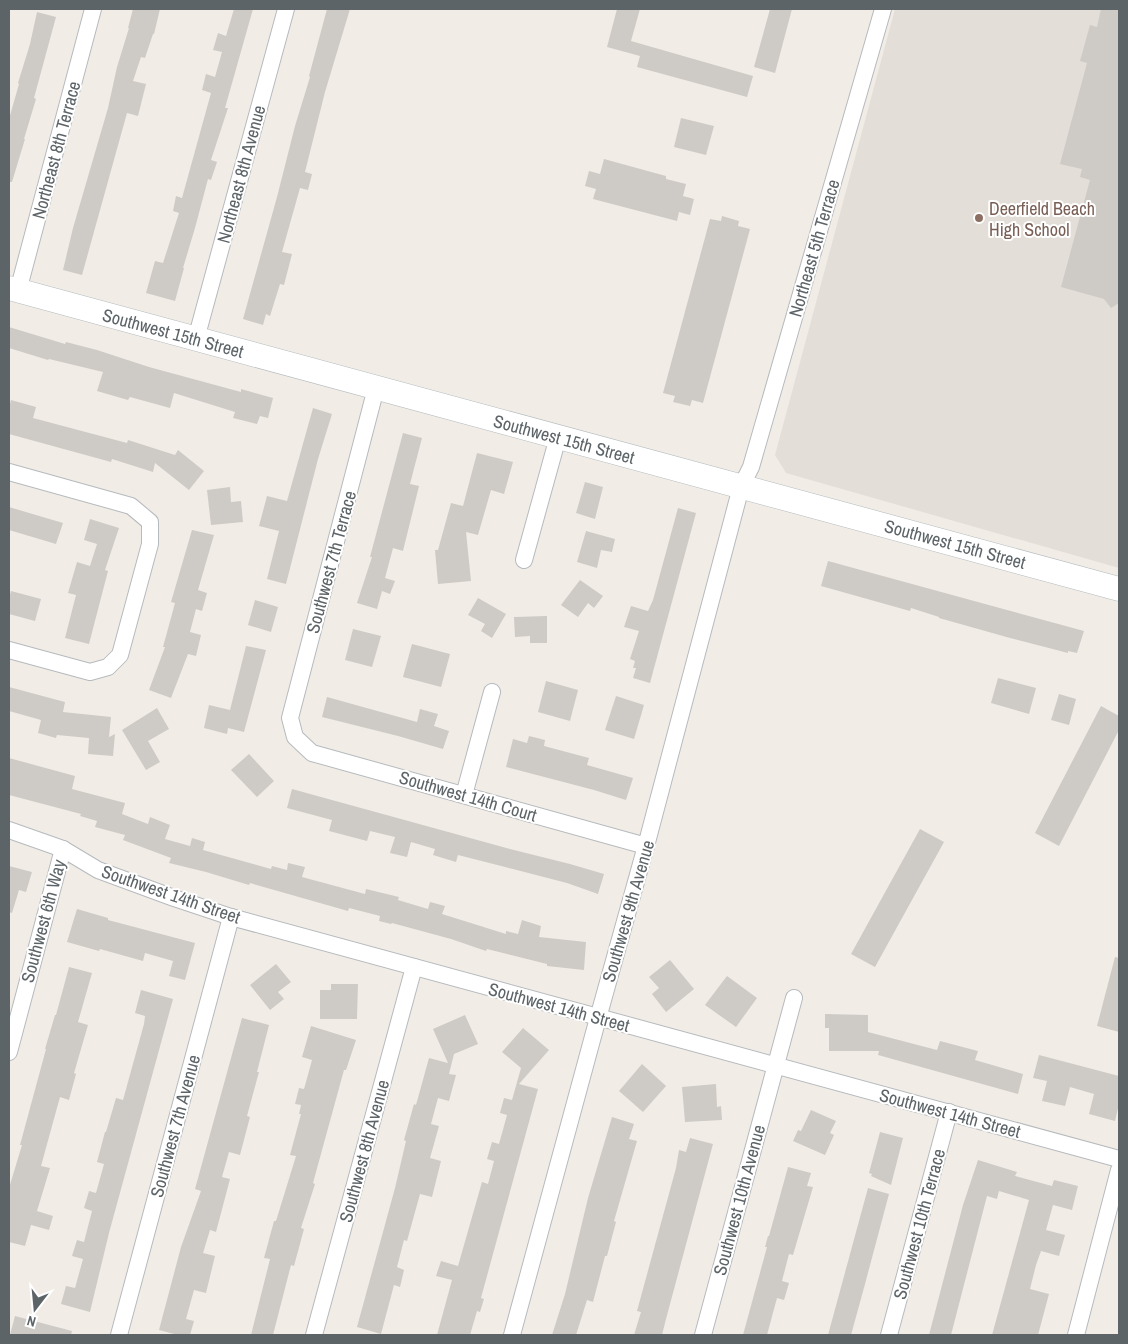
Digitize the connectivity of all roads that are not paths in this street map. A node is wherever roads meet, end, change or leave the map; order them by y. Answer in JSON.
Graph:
{"nodes":[{"id":1,"x":93,"y":9,"type":"edge"},
{"id":2,"x":286,"y":9,"type":"edge"},
{"id":3,"x":883,"y":9,"type":"edge"},
{"id":4,"x":13,"y":289,"type":"edge"},
{"id":5,"x":196,"y":339,"type":"junction"},
{"id":6,"x":376,"y":388,"type":"junction"},
{"id":7,"x":558,"y":437,"type":"junction"},
{"id":8,"x":9,"y":472,"type":"edge"},
{"id":9,"x":741,"y":487,"type":"junction"},
{"id":10,"x":524,"y":560,"type":"dead end"},
{"id":11,"x":1119,"y":589,"type":"edge"},
{"id":12,"x":9,"y":650,"type":"edge"},
{"id":13,"x":492,"y":692,"type":"dead end"},
{"id":14,"x":295,"y":737,"type":"joint"},
{"id":15,"x":464,"y":795,"type":"junction"},
{"id":16,"x":9,"y":830,"type":"edge"},
{"id":17,"x":646,"y":846,"type":"junction"},
{"id":18,"x":63,"y":849,"type":"junction"},
{"id":19,"x":232,"y":917,"type":"junction"},
{"id":20,"x":414,"y":967,"type":"junction"},
{"id":21,"x":794,"y":998,"type":"dead end"},
{"id":22,"x":598,"y":1018,"type":"junction"},
{"id":23,"x":9,"y":1052,"type":"edge"},
{"id":24,"x":775,"y":1065,"type":"junction"},
{"id":25,"x":949,"y":1112,"type":"junction"},
{"id":26,"x":1119,"y":1159,"type":"edge"},
{"id":27,"x":1119,"y":1170,"type":"edge"},
{"id":28,"x":119,"y":1335,"type":"edge"},
{"id":29,"x":314,"y":1335,"type":"edge"},
{"id":30,"x":512,"y":1335,"type":"edge"},
{"id":31,"x":703,"y":1335,"type":"edge"},
{"id":32,"x":889,"y":1335,"type":"edge"},
{"id":33,"x":1076,"y":1335,"type":"edge"}],
"edges":[{"from":1,"to":4,"type":"street","name":"Northeast 8th Terrace"},
{"from":2,"to":5,"type":"street","name":"Northeast 8th Avenue"},
{"from":3,"to":9,"type":"street","name":"Northeast 5th Terrace"},
{"from":4,"to":5,"type":"street","name":"Southwest 15th Street"},
{"from":5,"to":6,"type":"street","name":"Southwest 15th Street"},
{"from":6,"to":7,"type":"street","name":"Southwest 15th Street"},
{"from":6,"to":14,"type":"street","name":"Southwest 7th Terrace"},
{"from":7,"to":9,"type":"street","name":"Southwest 15th Street"},
{"from":7,"to":10,"type":"street"},
{"from":8,"to":12,"type":"street"},
{"from":9,"to":11,"type":"street","name":"Southwest 15th Street"},
{"from":9,"to":17,"type":"street","name":"Southwest 9th Avenue"},
{"from":13,"to":15,"type":"street"},
{"from":14,"to":15,"type":"street","name":"Southwest 14th Court"},
{"from":15,"to":17,"type":"street","name":"Southwest 14th Court"},
{"from":16,"to":18,"type":"street","name":"Southwest 14th Street"},
{"from":17,"to":22,"type":"street","name":"Southwest 9th Avenue"},
{"from":18,"to":19,"type":"street","name":"Southwest 14th Street"},
{"from":18,"to":23,"type":"street","name":"Southwest 6th Way"},
{"from":19,"to":20,"type":"street","name":"Southwest 14th Street"},
{"from":19,"to":28,"type":"street","name":"Southwest 7th Avenue"},
{"from":20,"to":22,"type":"street","name":"Southwest 14th Street"},
{"from":20,"to":29,"type":"street","name":"Southwest 8th Avenue"},
{"from":21,"to":24,"type":"street","name":"Southwest 10th Avenue"},
{"from":22,"to":24,"type":"street","name":"Southwest 14th Street"},
{"from":22,"to":30,"type":"street","name":"Southwest 9th Avenue"},
{"from":24,"to":25,"type":"street","name":"Southwest 14th Street"},
{"from":24,"to":31,"type":"street","name":"Southwest 10th Avenue"},
{"from":25,"to":26,"type":"street","name":"Southwest 14th Street"},
{"from":25,"to":32,"type":"street","name":"Southwest 10th Terrace"},
{"from":27,"to":33,"type":"street"}]}
